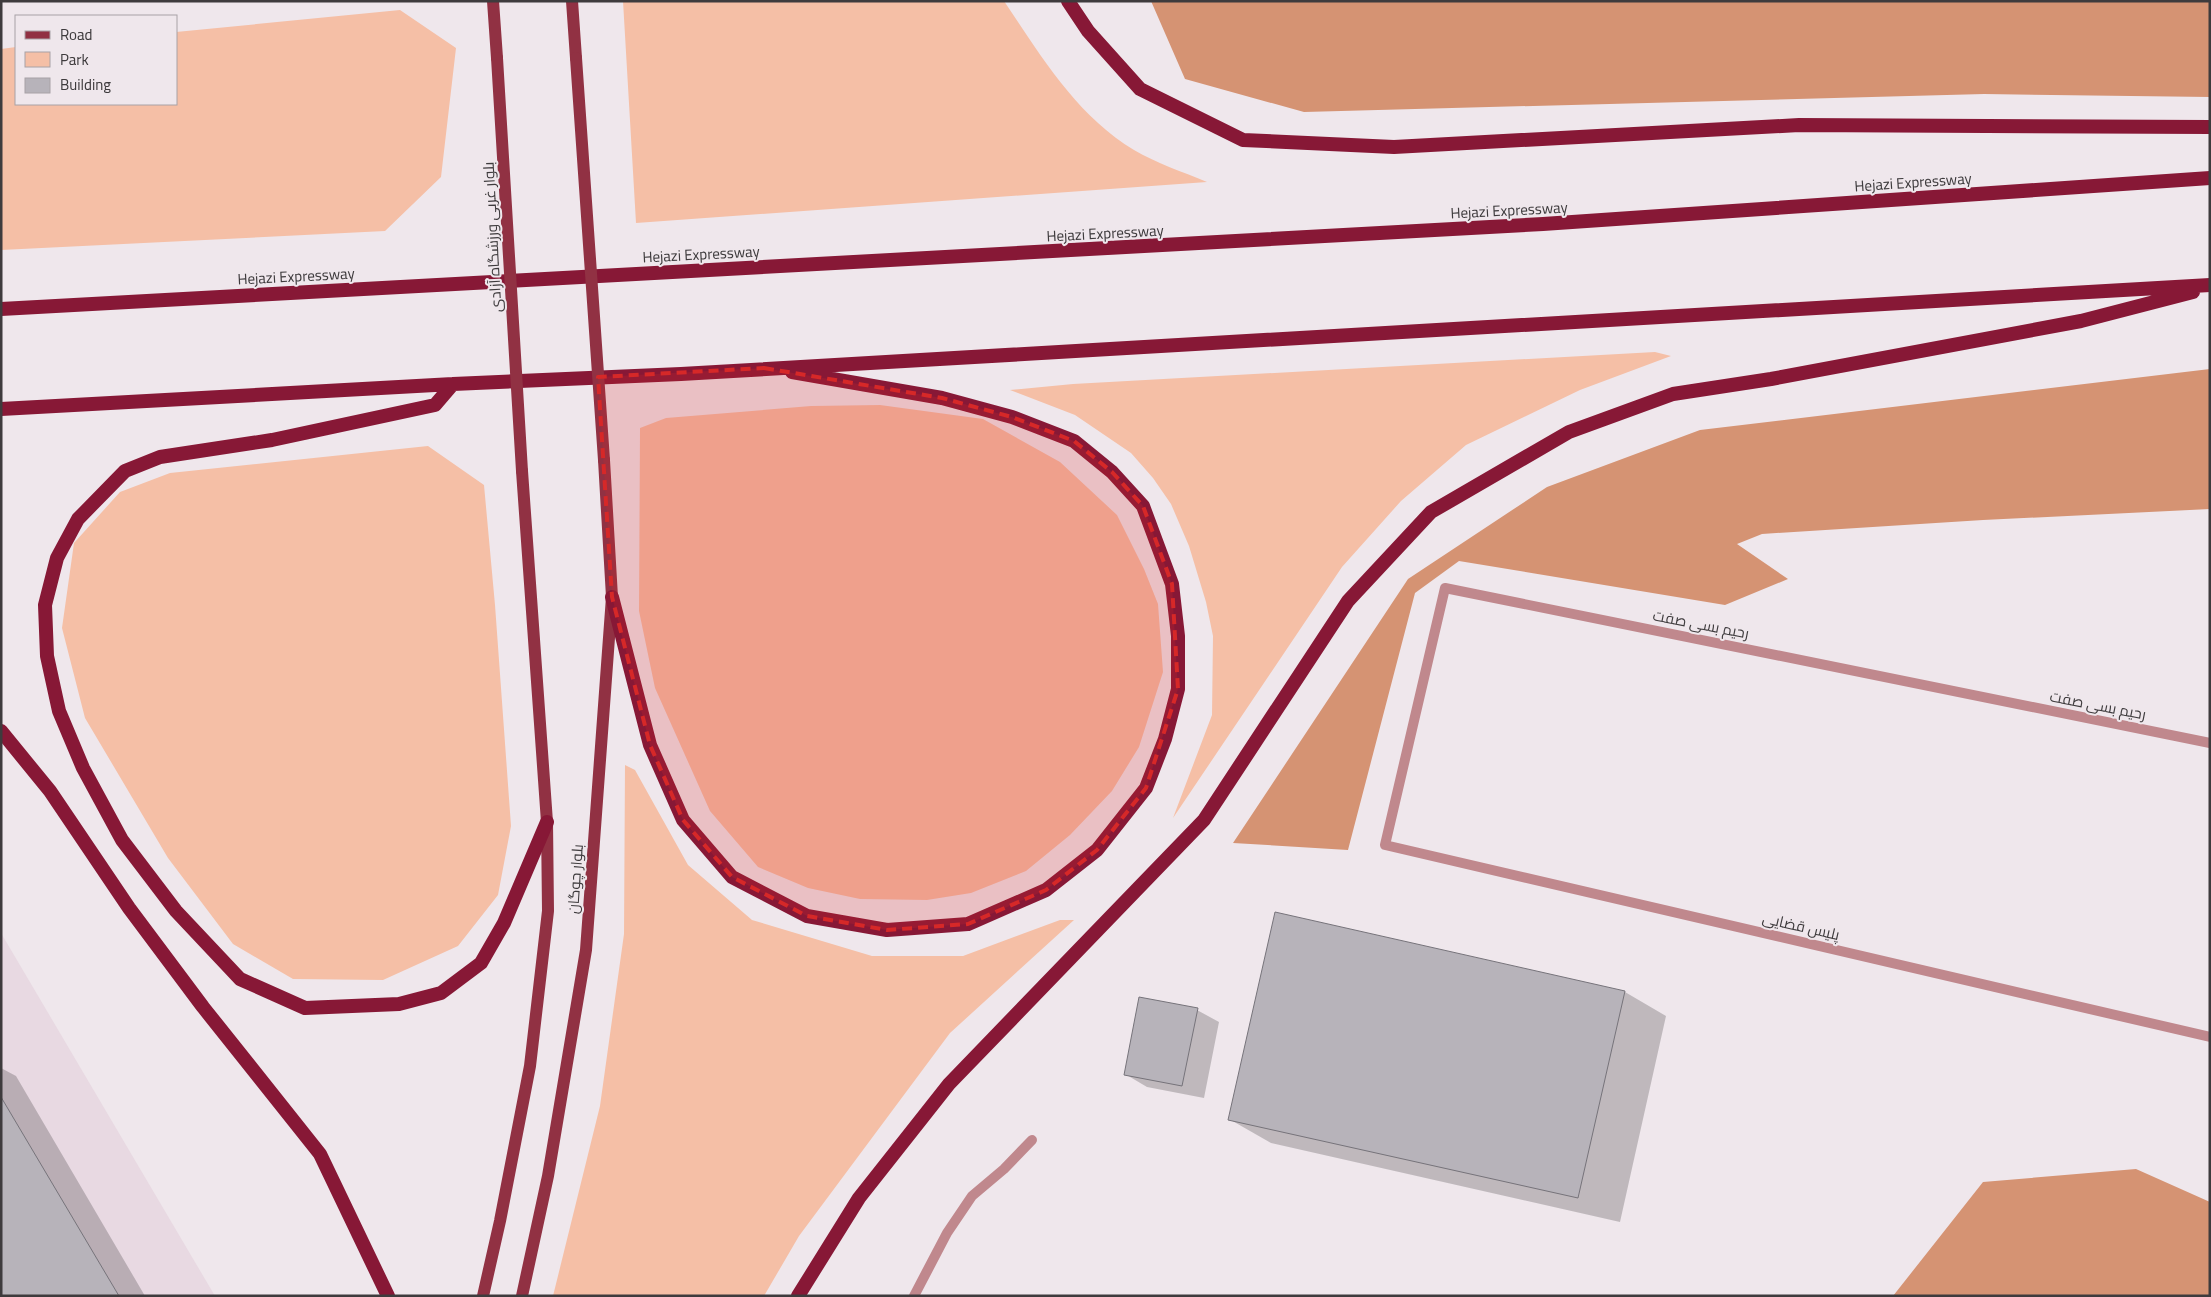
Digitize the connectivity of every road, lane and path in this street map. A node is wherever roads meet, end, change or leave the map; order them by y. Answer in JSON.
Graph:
{"nodes":[{"id":1,"x":493,"y":1,"type":"edge"},
{"id":2,"x":572,"y":1,"type":"edge"},
{"id":3,"x":1068,"y":1,"type":"edge"},
{"id":4,"x":2210,"y":127,"type":"edge"},
{"id":5,"x":2210,"y":178,"type":"edge"},
{"id":6,"x":2210,"y":286,"type":"edge"},
{"id":7,"x":1,"y":309,"type":"edge"},
{"id":8,"x":764,"y":368,"type":"junction"},
{"id":9,"x":453,"y":384,"type":"junction"},
{"id":10,"x":1,"y":409,"type":"edge"},
{"id":11,"x":522,"y":471,"type":"joint"},
{"id":12,"x":612,"y":597,"type":"junction"},
{"id":13,"x":1,"y":731,"type":"edge"},
{"id":14,"x":2210,"y":743,"type":"edge"},
{"id":15,"x":547,"y":822,"type":"junction"},
{"id":16,"x":1385,"y":845,"type":"joint"},
{"id":17,"x":2210,"y":1037,"type":"edge"},
{"id":18,"x":1032,"y":1140,"type":"dead end"},
{"id":19,"x":388,"y":1296,"type":"edge"},
{"id":20,"x":483,"y":1296,"type":"edge"},
{"id":21,"x":522,"y":1296,"type":"edge"},
{"id":22,"x":798,"y":1296,"type":"edge"},
{"id":23,"x":914,"y":1296,"type":"edge"}],
"edges":[{"from":1,"to":11,"type":"main road","name":"بلوار غربی ورزشگاه آزادی","bridge":true},
{"from":2,"to":12,"type":"main road","name":"بلوار چوگان","bridge":true},
{"from":3,"to":4,"type":"highway"},
{"from":5,"to":7,"type":"highway","name":"Hejazi Expressway"},
{"from":6,"to":8,"type":"highway"},
{"from":6,"to":22,"type":"highway"},
{"from":8,"to":9,"type":"highway"},
{"from":8,"to":12,"type":"highway"},
{"from":9,"to":10,"type":"highway"},
{"from":9,"to":15,"type":"highway"},
{"from":11,"to":15,"type":"main road","name":"بلوار چوگان"},
{"from":12,"to":21,"type":"main road","name":"بلوار چوگان"},
{"from":13,"to":19,"type":"highway"},
{"from":14,"to":16,"type":"street","name":"رحیم بسی صفت"},
{"from":15,"to":20,"type":"main road","name":"بلوار چوگان"},
{"from":16,"to":17,"type":"street","name":"پلیس قضایی"},
{"from":18,"to":23,"type":"street"}]}
